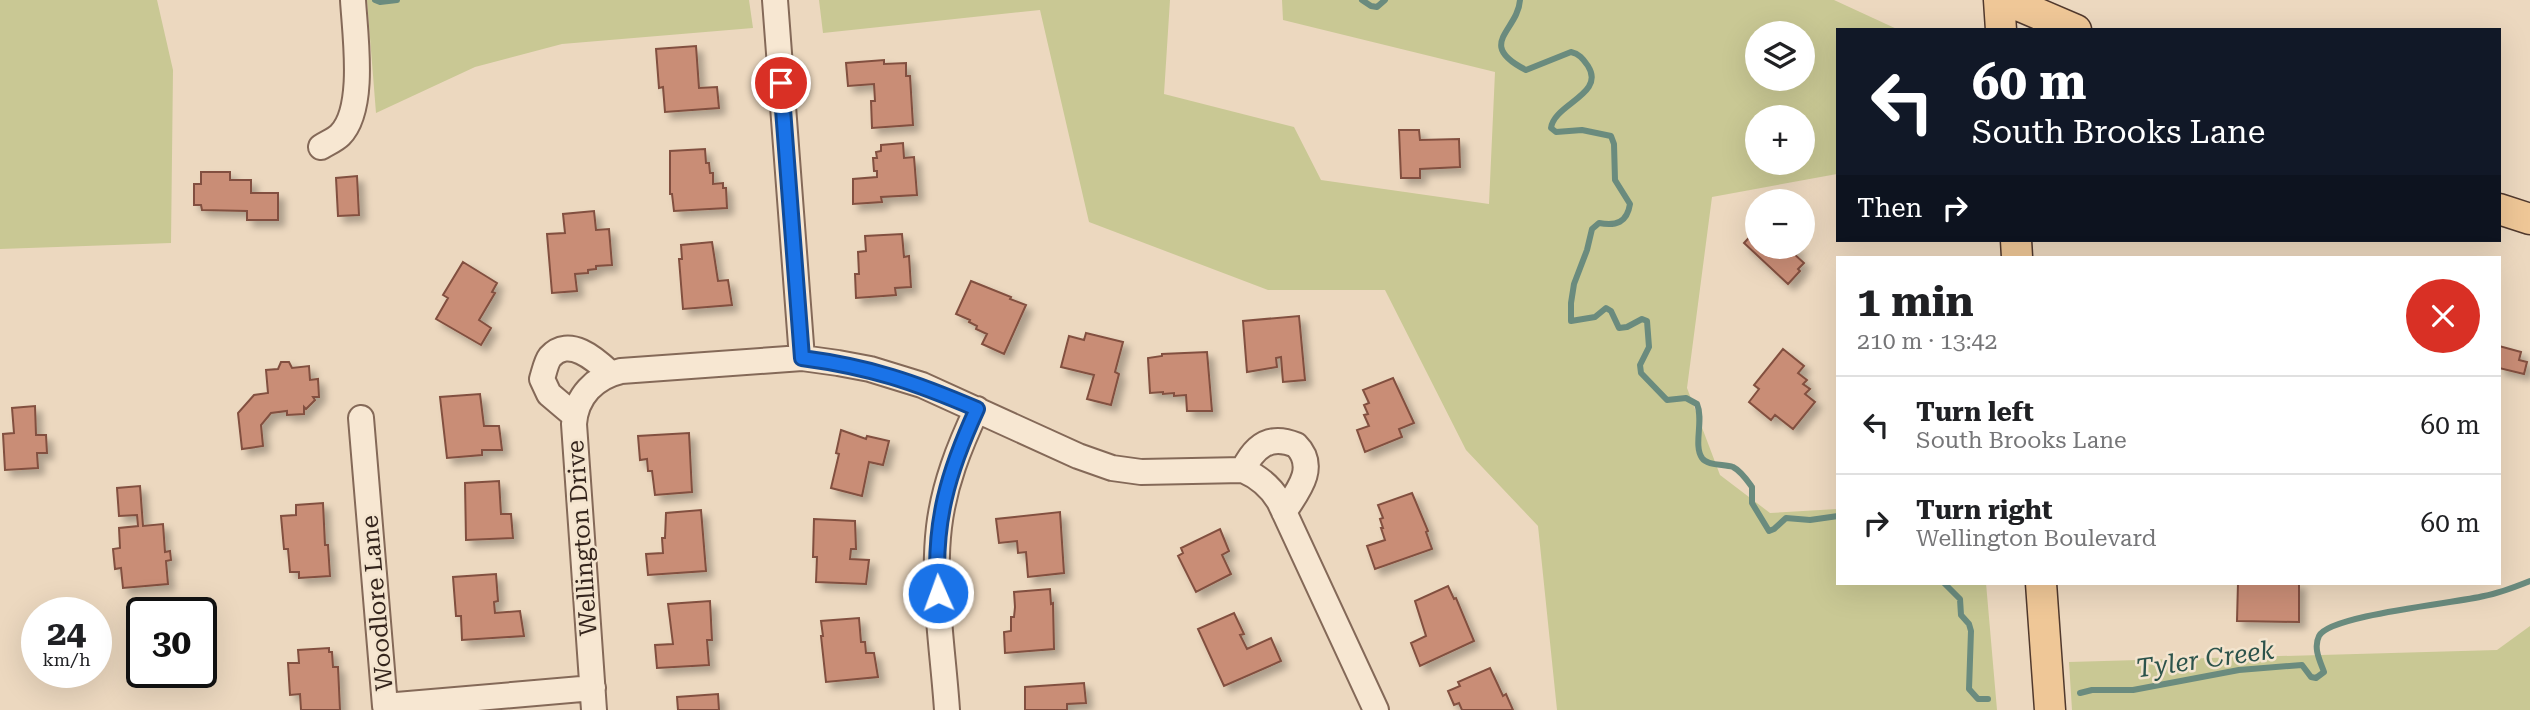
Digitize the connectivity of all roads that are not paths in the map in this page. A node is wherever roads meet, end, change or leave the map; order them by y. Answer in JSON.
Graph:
{"nodes":[{"id":1,"x":353,"y":0,"type":"edge"},
{"id":2,"x":775,"y":0,"type":"edge"},
{"id":3,"x":1999,"y":0,"type":"edge"},
{"id":4,"x":2006,"y":0,"type":"edge"},
{"id":5,"x":2001,"y":28,"type":"edge"},
{"id":6,"x":2071,"y":28,"type":"edge"},
{"id":7,"x":321,"y":147,"type":"dead end"},
{"id":8,"x":2501,"y":210,"type":"edge"},
{"id":9,"x":2530,"y":219,"type":"edge"},
{"id":10,"x":802,"y":358,"type":"junction"},
{"id":11,"x":610,"y":373,"type":"junction"},
{"id":12,"x":977,"y":409,"type":"junction"},
{"id":13,"x":575,"y":416,"type":"junction"},
{"id":14,"x":361,"y":418,"type":"dead end"},
{"id":15,"x":1242,"y":470,"type":"junction"},
{"id":16,"x":1284,"y":512,"type":"junction"},
{"id":17,"x":2041,"y":585,"type":"edge"},
{"id":18,"x":594,"y":699,"type":"edge"},
{"id":19,"x":947,"y":710,"type":"edge"},
{"id":20,"x":1376,"y":710,"type":"edge"},
{"id":21,"x":2050,"y":710,"type":"edge"}],
"edges":[{"from":1,"to":7,"type":"street"},
{"from":2,"to":10,"type":"street"},
{"from":3,"to":5,"type":"main road"},
{"from":4,"to":6,"type":"main road"},
{"from":8,"to":9,"type":"main road"},
{"from":10,"to":11,"type":"street"},
{"from":10,"to":12,"type":"street"},
{"from":11,"to":13,"type":"street","name":"Wellington Drive"},
{"from":11,"to":13,"type":"street"},
{"from":12,"to":15,"type":"street"},
{"from":12,"to":19,"type":"street"},
{"from":13,"to":18,"type":"street","name":"Wellington Drive"},
{"from":14,"to":18,"type":"street","name":"Woodlore Lane"},
{"from":15,"to":16,"type":"street"},
{"from":15,"to":16,"type":"street"},
{"from":16,"to":20,"type":"street"},
{"from":17,"to":21,"type":"main road"}]}
